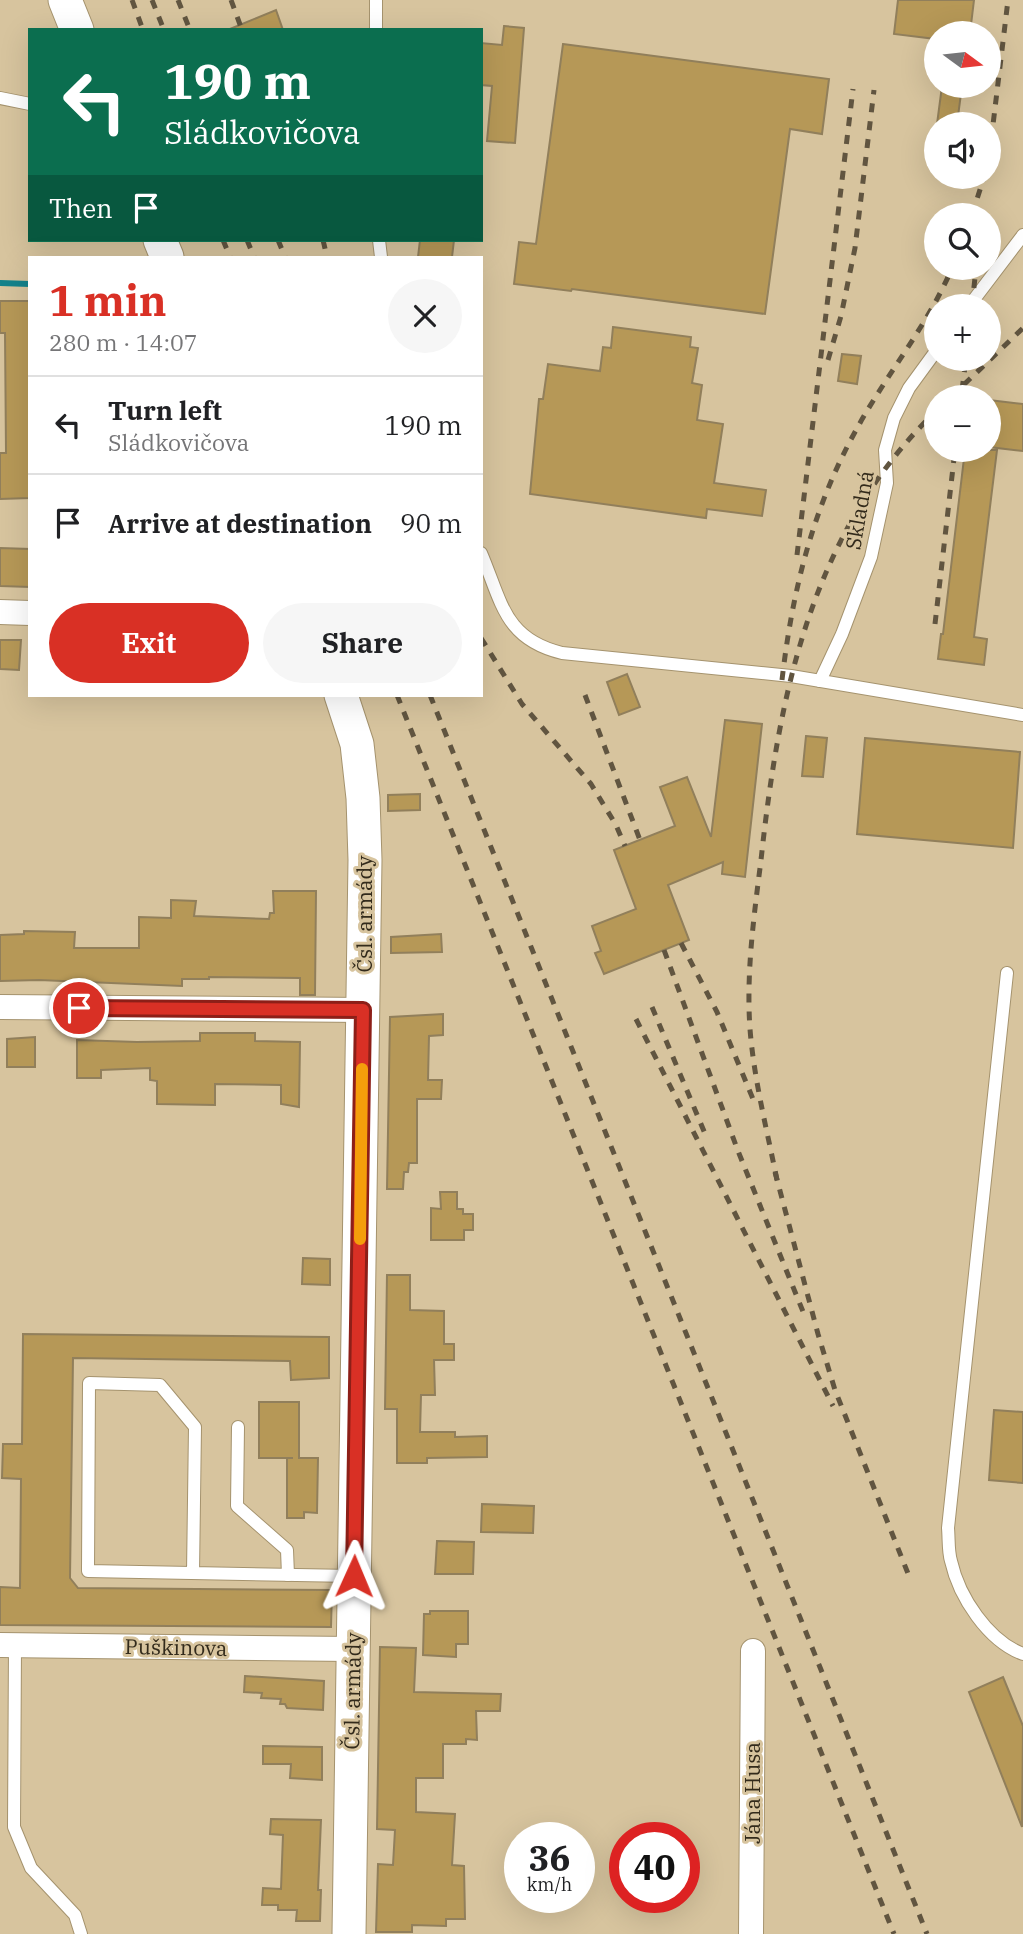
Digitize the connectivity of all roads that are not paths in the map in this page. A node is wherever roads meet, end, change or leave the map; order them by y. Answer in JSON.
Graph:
{"nodes":[{"id":1,"x":65,"y":0,"type":"edge"},
{"id":2,"x":376,"y":0,"type":"edge"},
{"id":3,"x":76,"y":28,"type":"edge"},
{"id":4,"x":376,"y":28,"type":"edge"},
{"id":5,"x":0,"y":98,"type":"edge"},
{"id":6,"x":28,"y":104,"type":"edge"},
{"id":7,"x":1023,"y":235,"type":"edge"},
{"id":8,"x":978,"y":294,"type":"edge"},
{"id":9,"x":924,"y":367,"type":"edge"},
{"id":10,"x":483,"y":558,"type":"edge"},
{"id":11,"x":0,"y":612,"type":"edge"},
{"id":12,"x":28,"y":613,"type":"edge"},
{"id":13,"x":820,"y":681,"type":"junction"},
{"id":14,"x":342,"y":697,"type":"edge"},
{"id":15,"x":1023,"y":715,"type":"edge"},
{"id":16,"x":1007,"y":973,"type":"dead end"},
{"id":17,"x":0,"y":1007,"type":"edge"},
{"id":18,"x":363,"y":1010,"type":"junction"},
{"id":19,"x":237,"y":1427,"type":"dead end"},
{"id":20,"x":193,"y":1573,"type":"junction"},
{"id":21,"x":288,"y":1575,"type":"junction"},
{"id":22,"x":354,"y":1576,"type":"junction"},
{"id":23,"x":7,"y":1646,"type":"edge"},
{"id":24,"x":352,"y":1649,"type":"junction"},
{"id":25,"x":753,"y":1651,"type":"dead end"},
{"id":26,"x":1023,"y":1654,"type":"edge"},
{"id":27,"x":0,"y":1814,"type":"edge"},
{"id":28,"x":14,"y":1814,"type":"junction"},
{"id":29,"x":81,"y":1934,"type":"edge"},
{"id":30,"x":349,"y":1934,"type":"edge"},
{"id":31,"x":751,"y":1934,"type":"edge"}],
"edges":[{"from":1,"to":3,"type":"street"},
{"from":2,"to":4,"type":"lane"},
{"from":5,"to":6,"type":"lane"},
{"from":7,"to":8,"type":"lane"},
{"from":9,"to":13,"type":"lane","name":"Skladná"},
{"from":10,"to":13,"type":"lane"},
{"from":11,"to":12,"type":"street"},
{"from":13,"to":15,"type":"lane"},
{"from":14,"to":18,"type":"street","name":"Čsl. armády"},
{"from":16,"to":26,"type":"lane"},
{"from":17,"to":18,"type":"street"},
{"from":18,"to":22,"type":"street","name":"Čsl. armády"},
{"from":19,"to":21,"type":"lane"},
{"from":20,"to":20,"type":"lane"},
{"from":20,"to":21,"type":"lane"},
{"from":21,"to":22,"type":"lane"},
{"from":22,"to":24,"type":"street","name":"Čsl. armády"},
{"from":23,"to":24,"type":"street","name":"Puškinova"},
{"from":23,"to":28,"type":"lane"},
{"from":24,"to":30,"type":"street","name":"Čsl. armády"},
{"from":25,"to":31,"type":"street","name":"Jána Husa"},
{"from":27,"to":28,"type":"lane"},
{"from":28,"to":29,"type":"lane"}]}
